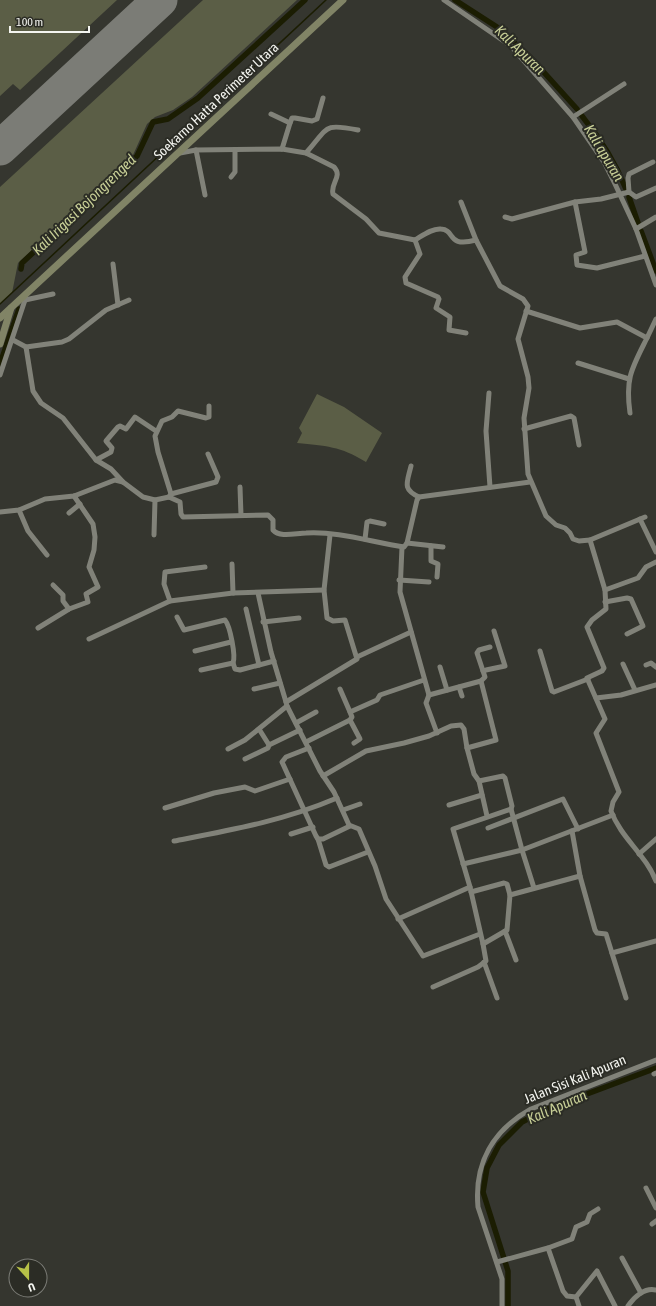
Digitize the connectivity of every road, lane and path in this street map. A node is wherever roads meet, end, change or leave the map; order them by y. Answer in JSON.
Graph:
{"nodes":[{"id":1,"x":343,"y":0,"type":"edge"},
{"id":2,"x":444,"y":0,"type":"edge"},
{"id":3,"x":624,"y":84,"type":"dead end"},
{"id":4,"x":323,"y":98,"type":"dead end"},
{"id":5,"x":271,"y":114,"type":"dead end"},
{"id":6,"x":573,"y":117,"type":"junction"},
{"id":7,"x":290,"y":123,"type":"junction"},
{"id":8,"x":358,"y":130,"type":"dead end"},
{"id":9,"x":282,"y":149,"type":"junction"},
{"id":10,"x":196,"y":150,"type":"junction"},
{"id":11,"x":235,"y":150,"type":"junction"},
{"id":12,"x":180,"y":153,"type":"junction"},
{"id":13,"x":306,"y":153,"type":"junction"},
{"id":14,"x":653,"y":162,"type":"dead end"},
{"id":15,"x":230,"y":177,"type":"dead end"},
{"id":16,"x":656,"y":188,"type":"edge"},
{"id":17,"x":629,"y":192,"type":"junction"},
{"id":18,"x":205,"y":195,"type":"dead end"},
{"id":19,"x":620,"y":195,"type":"junction"},
{"id":20,"x":461,"y":202,"type":"dead end"},
{"id":21,"x":575,"y":202,"type":"junction"},
{"id":22,"x":505,"y":217,"type":"dead end"},
{"id":23,"x":656,"y":217,"type":"edge"},
{"id":24,"x":636,"y":229,"type":"junction"},
{"id":25,"x":415,"y":240,"type":"junction"},
{"id":26,"x":476,"y":240,"type":"junction"},
{"id":27,"x":646,"y":256,"type":"junction"},
{"id":28,"x":113,"y":264,"type":"dead end"},
{"id":29,"x":656,"y":285,"type":"edge"},
{"id":30,"x":53,"y":294,"type":"dead end"},
{"id":31,"x":24,"y":298,"type":"junction"},
{"id":32,"x":129,"y":300,"type":"dead end"},
{"id":33,"x":118,"y":305,"type":"junction"},
{"id":34,"x":11,"y":308,"type":"junction"},
{"id":35,"x":526,"y":311,"type":"junction"},
{"id":36,"x":0,"y":318,"type":"edge"},
{"id":37,"x":656,"y":319,"type":"edge"},
{"id":38,"x":466,"y":333,"type":"dead end"},
{"id":39,"x":647,"y":338,"type":"junction"},
{"id":40,"x":13,"y":340,"type":"junction"},
{"id":41,"x":0,"y":344,"type":"edge"},
{"id":42,"x":26,"y":347,"type":"junction"},
{"id":43,"x":578,"y":363,"type":"dead end"},
{"id":44,"x":0,"y":375,"type":"edge"},
{"id":45,"x":629,"y":379,"type":"junction"},
{"id":46,"x":489,"y":393,"type":"dead end"},
{"id":47,"x":209,"y":406,"type":"dead end"},
{"id":48,"x":630,"y":413,"type":"dead end"},
{"id":49,"x":524,"y":429,"type":"junction"},
{"id":50,"x":156,"y":431,"type":"junction"},
{"id":51,"x":579,"y":445,"type":"dead end"},
{"id":52,"x":208,"y":454,"type":"dead end"},
{"id":53,"x":96,"y":460,"type":"junction"},
{"id":54,"x":411,"y":466,"type":"dead end"},
{"id":55,"x":123,"y":482,"type":"junction"},
{"id":56,"x":530,"y":482,"type":"junction"},
{"id":57,"x":240,"y":487,"type":"dead end"},
{"id":58,"x":490,"y":487,"type":"junction"},
{"id":59,"x":170,"y":495,"type":"junction"},
{"id":60,"x":74,"y":496,"type":"junction"},
{"id":61,"x":419,"y":497,"type":"junction"},
{"id":62,"x":155,"y":500,"type":"junction"},
{"id":63,"x":80,"y":504,"type":"junction"},
{"id":64,"x":19,"y":510,"type":"junction"},
{"id":65,"x":0,"y":512,"type":"edge"},
{"id":66,"x":69,"y":513,"type":"dead end"},
{"id":67,"x":241,"y":515,"type":"junction"},
{"id":68,"x":384,"y":524,"type":"dead end"},
{"id":69,"x":330,"y":535,"type":"junction"},
{"id":70,"x":154,"y":536,"type":"dead end"},
{"id":71,"x":365,"y":539,"type":"junction"},
{"id":72,"x":590,"y":540,"type":"junction"},
{"id":73,"x":407,"y":543,"type":"junction"},
{"id":74,"x":430,"y":546,"type":"junction"},
{"id":75,"x":402,"y":547,"type":"junction"},
{"id":76,"x":443,"y":547,"type":"dead end"},
{"id":77,"x":656,"y":552,"type":"edge"},
{"id":78,"x":47,"y":555,"type":"dead end"},
{"id":79,"x":656,"y":562,"type":"edge"},
{"id":80,"x":232,"y":564,"type":"dead end"},
{"id":81,"x":205,"y":567,"type":"dead end"},
{"id":82,"x":437,"y":577,"type":"dead end"},
{"id":83,"x":399,"y":580,"type":"junction"},
{"id":84,"x":429,"y":582,"type":"dead end"},
{"id":85,"x":53,"y":584,"type":"dead end"},
{"id":86,"x":324,"y":590,"type":"junction"},
{"id":87,"x":605,"y":590,"type":"junction"},
{"id":88,"x":233,"y":593,"type":"junction"},
{"id":89,"x":258,"y":594,"type":"junction"},
{"id":90,"x":170,"y":601,"type":"junction"},
{"id":91,"x":605,"y":602,"type":"junction"},
{"id":92,"x":69,"y":609,"type":"junction"},
{"id":93,"x":246,"y":609,"type":"dead end"},
{"id":94,"x":177,"y":618,"type":"dead end"},
{"id":95,"x":299,"y":618,"type":"dead end"},
{"id":96,"x":263,"y":622,"type":"junction"},
{"id":97,"x":38,"y":628,"type":"dead end"},
{"id":98,"x":494,"y":631,"type":"dead end"},
{"id":99,"x":411,"y":632,"type":"junction"},
{"id":100,"x":627,"y":634,"type":"dead end"},
{"id":101,"x":89,"y":639,"type":"dead end"},
{"id":102,"x":231,"y":642,"type":"junction"},
{"id":103,"x":490,"y":647,"type":"dead end"},
{"id":104,"x":195,"y":651,"type":"dead end"},
{"id":105,"x":540,"y":651,"type":"dead end"},
{"id":106,"x":357,"y":657,"type":"junction"},
{"id":107,"x":274,"y":661,"type":"junction"},
{"id":108,"x":233,"y":663,"type":"junction"},
{"id":109,"x":623,"y":664,"type":"dead end"},
{"id":110,"x":260,"y":665,"type":"junction"},
{"id":111,"x":646,"y":665,"type":"dead end"},
{"id":112,"x":440,"y":666,"type":"dead end"},
{"id":113,"x":656,"y":668,"type":"edge"},
{"id":114,"x":201,"y":670,"type":"dead end"},
{"id":115,"x":483,"y":671,"type":"junction"},
{"id":116,"x":588,"y":679,"type":"junction"},
{"id":117,"x":424,"y":680,"type":"junction"},
{"id":118,"x":481,"y":681,"type":"junction"},
{"id":119,"x":280,"y":683,"type":"junction"},
{"id":120,"x":656,"y":685,"type":"edge"},
{"id":121,"x":459,"y":687,"type":"junction"},
{"id":122,"x":254,"y":689,"type":"dead end"},
{"id":123,"x":340,"y":689,"type":"dead end"},
{"id":124,"x":447,"y":690,"type":"junction"},
{"id":125,"x":635,"y":690,"type":"junction"},
{"id":126,"x":429,"y":695,"type":"junction"},
{"id":127,"x":462,"y":696,"type":"dead end"},
{"id":128,"x":596,"y":698,"type":"junction"},
{"id":129,"x":286,"y":704,"type":"junction"},
{"id":130,"x":316,"y":712,"type":"dead end"},
{"id":131,"x":350,"y":712,"type":"junction"},
{"id":132,"x":350,"y":720,"type":"junction"},
{"id":133,"x":296,"y":723,"type":"junction"},
{"id":134,"x":259,"y":729,"type":"junction"},
{"id":135,"x":300,"y":730,"type":"junction"},
{"id":136,"x":437,"y":732,"type":"junction"},
{"id":137,"x":306,"y":742,"type":"junction"},
{"id":138,"x":354,"y":743,"type":"dead end"},
{"id":139,"x":269,"y":745,"type":"junction"},
{"id":140,"x":309,"y":748,"type":"junction"},
{"id":141,"x":467,"y":748,"type":"junction"},
{"id":142,"x":228,"y":749,"type":"dead end"},
{"id":143,"x":245,"y":759,"type":"dead end"},
{"id":144,"x":323,"y":776,"type":"junction"},
{"id":145,"x":290,"y":779,"type":"junction"},
{"id":146,"x":479,"y":781,"type":"junction"},
{"id":147,"x":482,"y":795,"type":"junction"},
{"id":148,"x":337,"y":798,"type":"junction"},
{"id":149,"x":360,"y":804,"type":"dead end"},
{"id":150,"x":449,"y":805,"type":"dead end"},
{"id":151,"x":165,"y":808,"type":"dead end"},
{"id":152,"x":511,"y":809,"type":"junction"},
{"id":153,"x":343,"y":810,"type":"junction"},
{"id":154,"x":306,"y":811,"type":"junction"},
{"id":155,"x":613,"y":815,"type":"junction"},
{"id":156,"x":487,"y":816,"type":"junction"},
{"id":157,"x":514,"y":819,"type":"junction"},
{"id":158,"x":350,"y":826,"type":"junction"},
{"id":159,"x":313,"y":828,"type":"junction"},
{"id":160,"x":488,"y":828,"type":"dead end"},
{"id":161,"x":578,"y":829,"type":"junction"},
{"id":162,"x":572,"y":831,"type":"junction"},
{"id":163,"x":291,"y":834,"type":"dead end"},
{"id":164,"x":318,"y":839,"type":"junction"},
{"id":165,"x":656,"y":839,"type":"edge"},
{"id":166,"x":174,"y":841,"type":"dead end"},
{"id":167,"x":522,"y":850,"type":"junction"},
{"id":168,"x":368,"y":852,"type":"junction"},
{"id":169,"x":639,"y":854,"type":"junction"},
{"id":170,"x":463,"y":864,"type":"junction"},
{"id":171,"x":654,"y":868,"type":"edge"},
{"id":172,"x":580,"y":876,"type":"junction"},
{"id":173,"x":656,"y":881,"type":"edge"},
{"id":174,"x":534,"y":888,"type":"junction"},
{"id":175,"x":470,"y":890,"type":"junction"},
{"id":176,"x":510,"y":895,"type":"junction"},
{"id":177,"x":398,"y":918,"type":"junction"},
{"id":178,"x":505,"y":931,"type":"junction"},
{"id":179,"x":480,"y":934,"type":"junction"},
{"id":180,"x":656,"y":941,"type":"edge"},
{"id":181,"x":483,"y":944,"type":"junction"},
{"id":182,"x":612,"y":953,"type":"junction"},
{"id":183,"x":516,"y":960,"type":"dead end"},
{"id":184,"x":484,"y":962,"type":"junction"},
{"id":185,"x":433,"y":987,"type":"dead end"},
{"id":186,"x":496,"y":998,"type":"dead end"},
{"id":187,"x":626,"y":998,"type":"dead end"},
{"id":188,"x":656,"y":1060,"type":"edge"},
{"id":189,"x":646,"y":1188,"type":"dead end"},
{"id":190,"x":656,"y":1208,"type":"edge"},
{"id":191,"x":598,"y":1209,"type":"dead end"},
{"id":192,"x":548,"y":1248,"type":"junction"},
{"id":193,"x":622,"y":1258,"type":"dead end"},
{"id":194,"x":499,"y":1262,"type":"junction"},
{"id":195,"x":656,"y":1290,"type":"edge"},
{"id":196,"x":641,"y":1293,"type":"junction"},
{"id":197,"x":576,"y":1297,"type":"junction"},
{"id":198,"x":502,"y":1306,"type":"edge"},
{"id":199,"x":579,"y":1306,"type":"edge"},
{"id":200,"x":615,"y":1306,"type":"edge"},
{"id":201,"x":628,"y":1306,"type":"edge"}],
"edges":[{"from":1,"to":12,"type":"main road","name":"Soekarno Hatta Perimeter Utara"},
{"from":2,"to":6,"type":"street"},
{"from":3,"to":6,"type":"street"},
{"from":4,"to":7,"type":"street"},
{"from":5,"to":7,"type":"street"},
{"from":6,"to":19,"type":"street"},
{"from":7,"to":9,"type":"street"},
{"from":8,"to":13,"type":"street"},
{"from":9,"to":11,"type":"street"},
{"from":9,"to":13,"type":"street"},
{"from":10,"to":11,"type":"street"},
{"from":10,"to":12,"type":"street"},
{"from":10,"to":18,"type":"street"},
{"from":11,"to":15,"type":"street"},
{"from":12,"to":31,"type":"main road","name":"Soekarno Hatta Perimeter Utara"},
{"from":13,"to":25,"type":"street"},
{"from":14,"to":17,"type":"street"},
{"from":16,"to":17,"type":"street"},
{"from":17,"to":19,"type":"street"},
{"from":19,"to":21,"type":"street"},
{"from":19,"to":24,"type":"street"},
{"from":20,"to":26,"type":"street"},
{"from":21,"to":22,"type":"street"},
{"from":21,"to":27,"type":"street"},
{"from":23,"to":24,"type":"street"},
{"from":24,"to":27,"type":"street"},
{"from":25,"to":26,"type":"street"},
{"from":25,"to":38,"type":"street"},
{"from":26,"to":35,"type":"street"},
{"from":27,"to":29,"type":"street"},
{"from":28,"to":33,"type":"street"},
{"from":30,"to":31,"type":"street"},
{"from":31,"to":34,"type":"main road","name":"Soekarno Hatta Perimeter Utara"},
{"from":31,"to":40,"type":"street"},
{"from":32,"to":33,"type":"street"},
{"from":33,"to":42,"type":"street"},
{"from":34,"to":36,"type":"main road","name":"Soekarno Hatta Perimeter Utara"},
{"from":34,"to":41,"type":"main road"},
{"from":35,"to":39,"type":"street"},
{"from":35,"to":49,"type":"street"},
{"from":37,"to":39,"type":"street"},
{"from":39,"to":45,"type":"street"},
{"from":40,"to":42,"type":"street"},
{"from":40,"to":44,"type":"street"},
{"from":42,"to":53,"type":"street"},
{"from":43,"to":45,"type":"street"},
{"from":45,"to":48,"type":"street"},
{"from":46,"to":58,"type":"street"},
{"from":47,"to":50,"type":"street"},
{"from":49,"to":51,"type":"street"},
{"from":49,"to":56,"type":"street"},
{"from":50,"to":53,"type":"street"},
{"from":50,"to":59,"type":"street"},
{"from":52,"to":59,"type":"street"},
{"from":53,"to":55,"type":"street"},
{"from":54,"to":61,"type":"street"},
{"from":55,"to":60,"type":"street"},
{"from":55,"to":62,"type":"street"},
{"from":56,"to":58,"type":"street"},
{"from":56,"to":72,"type":"street"},
{"from":57,"to":67,"type":"street"},
{"from":58,"to":61,"type":"street"},
{"from":59,"to":62,"type":"street"},
{"from":59,"to":67,"type":"street"},
{"from":60,"to":63,"type":"street"},
{"from":60,"to":64,"type":"street"},
{"from":61,"to":73,"type":"street"},
{"from":62,"to":70,"type":"street"},
{"from":63,"to":66,"type":"street"},
{"from":63,"to":92,"type":"street"},
{"from":64,"to":65,"type":"street"},
{"from":64,"to":78,"type":"street"},
{"from":67,"to":69,"type":"street"},
{"from":68,"to":71,"type":"street"},
{"from":69,"to":71,"type":"street"},
{"from":69,"to":86,"type":"street"},
{"from":71,"to":75,"type":"street"},
{"from":72,"to":77,"type":"street"},
{"from":72,"to":87,"type":"street"},
{"from":73,"to":74,"type":"street"},
{"from":73,"to":75,"type":"street"},
{"from":74,"to":76,"type":"street"},
{"from":74,"to":82,"type":"street"},
{"from":75,"to":83,"type":"street"},
{"from":79,"to":87,"type":"street"},
{"from":80,"to":88,"type":"street"},
{"from":81,"to":90,"type":"street"},
{"from":83,"to":84,"type":"street"},
{"from":83,"to":99,"type":"street"},
{"from":85,"to":92,"type":"street"},
{"from":86,"to":89,"type":"street"},
{"from":86,"to":106,"type":"street"},
{"from":87,"to":91,"type":"street"},
{"from":88,"to":89,"type":"street"},
{"from":88,"to":90,"type":"street"},
{"from":89,"to":96,"type":"street"},
{"from":90,"to":101,"type":"street"},
{"from":91,"to":100,"type":"street"},
{"from":91,"to":116,"type":"street"},
{"from":92,"to":97,"type":"street"},
{"from":93,"to":110,"type":"street"},
{"from":94,"to":102,"type":"street"},
{"from":95,"to":96,"type":"street"},
{"from":96,"to":107,"type":"street"},
{"from":98,"to":115,"type":"street"},
{"from":99,"to":106,"type":"street"},
{"from":99,"to":117,"type":"street"},
{"from":102,"to":104,"type":"street"},
{"from":102,"to":108,"type":"street"},
{"from":103,"to":115,"type":"street"},
{"from":105,"to":116,"type":"street"},
{"from":106,"to":129,"type":"street"},
{"from":107,"to":110,"type":"street"},
{"from":107,"to":119,"type":"street"},
{"from":108,"to":110,"type":"street"},
{"from":108,"to":114,"type":"street"},
{"from":109,"to":125,"type":"street"},
{"from":111,"to":113,"type":"street"},
{"from":112,"to":124,"type":"street"},
{"from":115,"to":118,"type":"street"},
{"from":116,"to":128,"type":"street"},
{"from":117,"to":126,"type":"street"},
{"from":117,"to":131,"type":"street"},
{"from":118,"to":121,"type":"street"},
{"from":118,"to":141,"type":"street"},
{"from":119,"to":122,"type":"street"},
{"from":119,"to":129,"type":"street"},
{"from":120,"to":125,"type":"street"},
{"from":121,"to":124,"type":"street"},
{"from":121,"to":127,"type":"street"},
{"from":123,"to":131,"type":"street"},
{"from":124,"to":126,"type":"street"},
{"from":125,"to":128,"type":"street"},
{"from":126,"to":136,"type":"street"},
{"from":128,"to":155,"type":"street"},
{"from":129,"to":133,"type":"street"},
{"from":129,"to":134,"type":"street"},
{"from":130,"to":133,"type":"street"},
{"from":131,"to":132,"type":"street"},
{"from":132,"to":137,"type":"street"},
{"from":132,"to":138,"type":"street"},
{"from":133,"to":135,"type":"street"},
{"from":134,"to":139,"type":"street"},
{"from":134,"to":142,"type":"street"},
{"from":135,"to":137,"type":"street"},
{"from":135,"to":139,"type":"street"},
{"from":136,"to":141,"type":"street"},
{"from":136,"to":144,"type":"street"},
{"from":137,"to":140,"type":"street"},
{"from":139,"to":143,"type":"street"},
{"from":140,"to":144,"type":"street"},
{"from":140,"to":145,"type":"street"},
{"from":141,"to":146,"type":"street"},
{"from":144,"to":148,"type":"street"},
{"from":145,"to":151,"type":"street"},
{"from":145,"to":154,"type":"street"},
{"from":146,"to":147,"type":"street"},
{"from":146,"to":152,"type":"street"},
{"from":147,"to":150,"type":"street"},
{"from":147,"to":156,"type":"street"},
{"from":148,"to":153,"type":"street"},
{"from":148,"to":154,"type":"street"},
{"from":149,"to":153,"type":"street"},
{"from":152,"to":156,"type":"street"},
{"from":152,"to":157,"type":"street"},
{"from":153,"to":158,"type":"street"},
{"from":154,"to":159,"type":"street"},
{"from":154,"to":166,"type":"street"},
{"from":155,"to":161,"type":"street"},
{"from":155,"to":169,"type":"street"},
{"from":156,"to":170,"type":"street"},
{"from":157,"to":160,"type":"street"},
{"from":157,"to":161,"type":"street"},
{"from":157,"to":167,"type":"street"},
{"from":158,"to":164,"type":"street"},
{"from":158,"to":168,"type":"street"},
{"from":159,"to":163,"type":"street"},
{"from":159,"to":164,"type":"street"},
{"from":161,"to":162,"type":"street"},
{"from":162,"to":167,"type":"street"},
{"from":162,"to":172,"type":"street"},
{"from":164,"to":168,"type":"street"},
{"from":165,"to":169,"type":"street"},
{"from":167,"to":170,"type":"street"},
{"from":167,"to":174,"type":"street"},
{"from":168,"to":177,"type":"street"},
{"from":169,"to":171,"type":"street"},
{"from":170,"to":175,"type":"street"},
{"from":171,"to":173,"type":"street"},
{"from":172,"to":174,"type":"street"},
{"from":172,"to":182,"type":"street"},
{"from":174,"to":176,"type":"street"},
{"from":175,"to":176,"type":"street"},
{"from":175,"to":177,"type":"street"},
{"from":175,"to":179,"type":"street"},
{"from":176,"to":178,"type":"street"},
{"from":177,"to":179,"type":"street"},
{"from":178,"to":181,"type":"street"},
{"from":178,"to":183,"type":"street"},
{"from":179,"to":181,"type":"street"},
{"from":180,"to":182,"type":"street"},
{"from":181,"to":184,"type":"street"},
{"from":182,"to":187,"type":"street"},
{"from":184,"to":185,"type":"street"},
{"from":184,"to":186,"type":"street"},
{"from":188,"to":194,"type":"street","name":"Jalan Sisi Kali Apuran"},
{"from":189,"to":190,"type":"street"},
{"from":191,"to":192,"type":"street"},
{"from":192,"to":194,"type":"street"},
{"from":192,"to":197,"type":"street"},
{"from":193,"to":196,"type":"street"},
{"from":194,"to":198,"type":"street","name":"Jalan Sisi Kali Apuran"},
{"from":195,"to":196,"type":"street"},
{"from":196,"to":201,"type":"street"},
{"from":197,"to":199,"type":"street"},
{"from":197,"to":200,"type":"street"}]}
